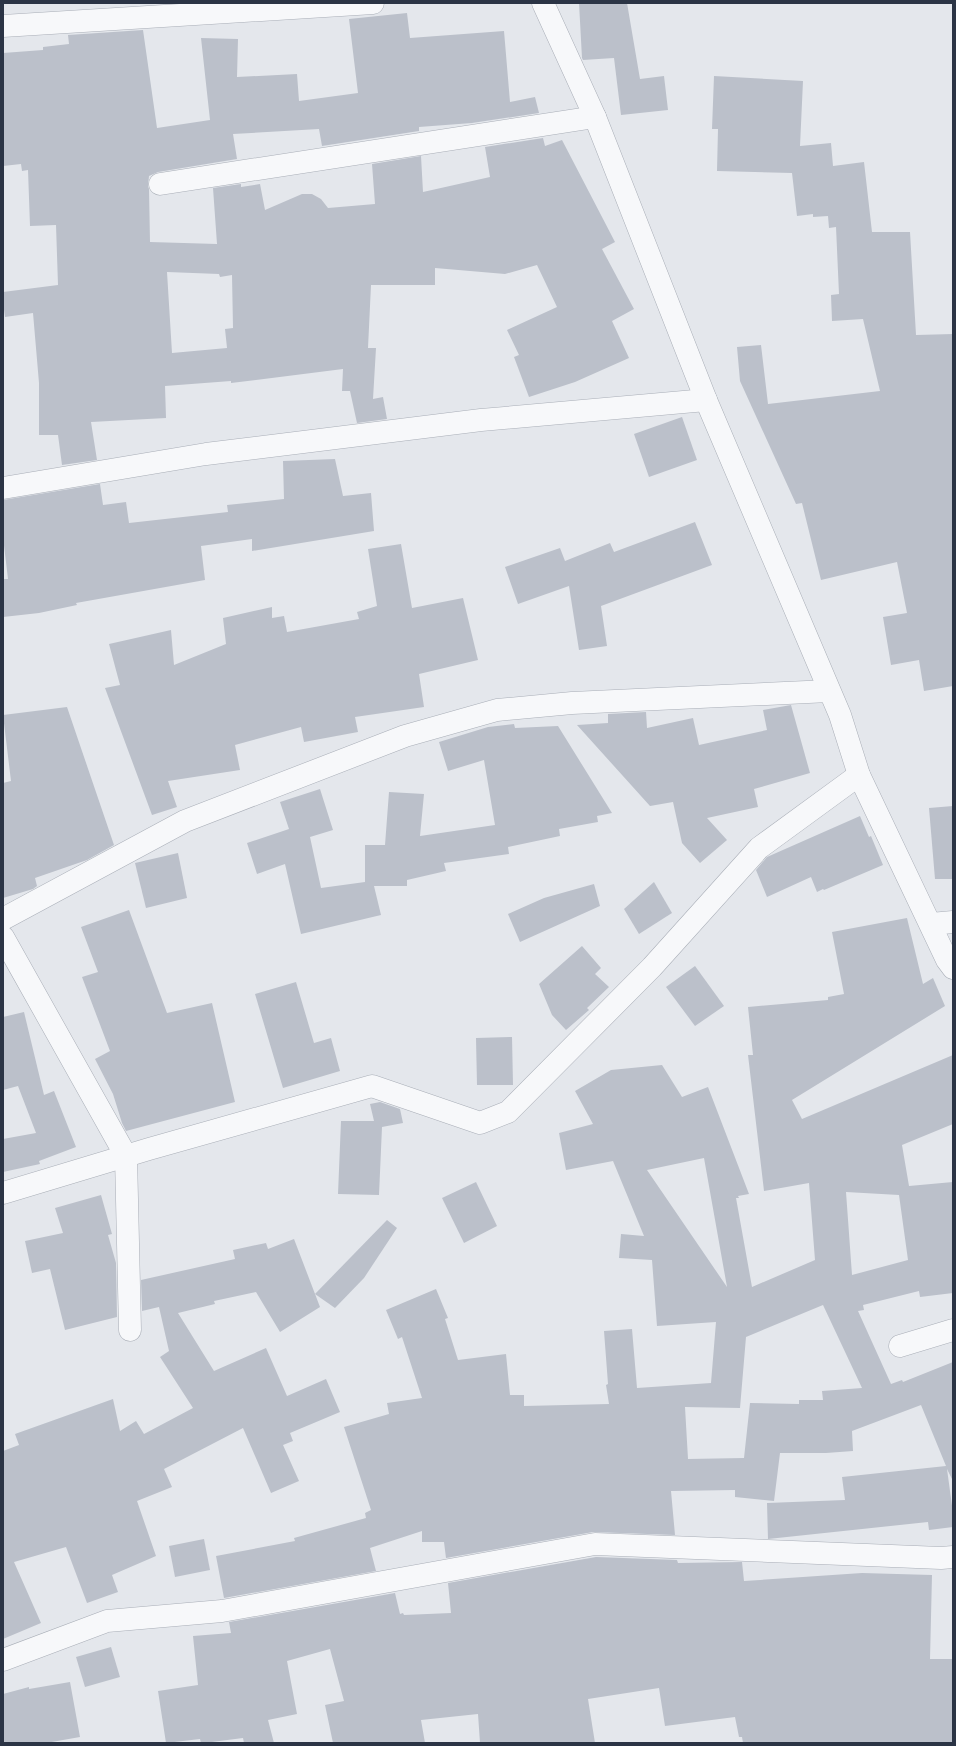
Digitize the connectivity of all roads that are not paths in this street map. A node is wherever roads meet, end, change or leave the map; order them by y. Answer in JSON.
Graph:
{"nodes":[{"id":1,"x":372,"y":3,"type":"edge"},
{"id":2,"x":543,"y":3,"type":"edge"},
{"id":3,"x":3,"y":26,"type":"edge"},
{"id":4,"x":596,"y":117,"type":"junction"},
{"id":5,"x":160,"y":184,"type":"dead end"},
{"id":6,"x":706,"y":400,"type":"junction"},
{"id":7,"x":3,"y":488,"type":"edge"},
{"id":8,"x":829,"y":691,"type":"junction"},
{"id":9,"x":859,"y":775,"type":"junction"},
{"id":10,"x":3,"y":919,"type":"edge"},
{"id":11,"x":953,"y":922,"type":"edge"},
{"id":12,"x":931,"y":924,"type":"junction"},
{"id":13,"x":3,"y":937,"type":"edge"},
{"id":14,"x":953,"y":968,"type":"edge"},
{"id":15,"x":126,"y":1156,"type":"junction"},
{"id":16,"x":3,"y":1193,"type":"edge"},
{"id":17,"x":130,"y":1330,"type":"dead end"},
{"id":18,"x":953,"y":1330,"type":"edge"},
{"id":19,"x":900,"y":1346,"type":"dead end"},
{"id":20,"x":953,"y":1557,"type":"edge"},
{"id":21,"x":3,"y":1660,"type":"edge"}],
"edges":[{"from":1,"to":3,"type":"street"},
{"from":2,"to":4,"type":"street"},
{"from":4,"to":5,"type":"street"},
{"from":4,"to":6,"type":"street"},
{"from":6,"to":7,"type":"street"},
{"from":6,"to":8,"type":"street"},
{"from":8,"to":9,"type":"street"},
{"from":8,"to":10,"type":"street"},
{"from":9,"to":12,"type":"street"},
{"from":9,"to":15,"type":"street"},
{"from":11,"to":12,"type":"street"},
{"from":12,"to":14,"type":"street"},
{"from":13,"to":15,"type":"street"},
{"from":15,"to":16,"type":"street"},
{"from":15,"to":17,"type":"street"},
{"from":18,"to":19,"type":"street"},
{"from":20,"to":21,"type":"street"}]}
